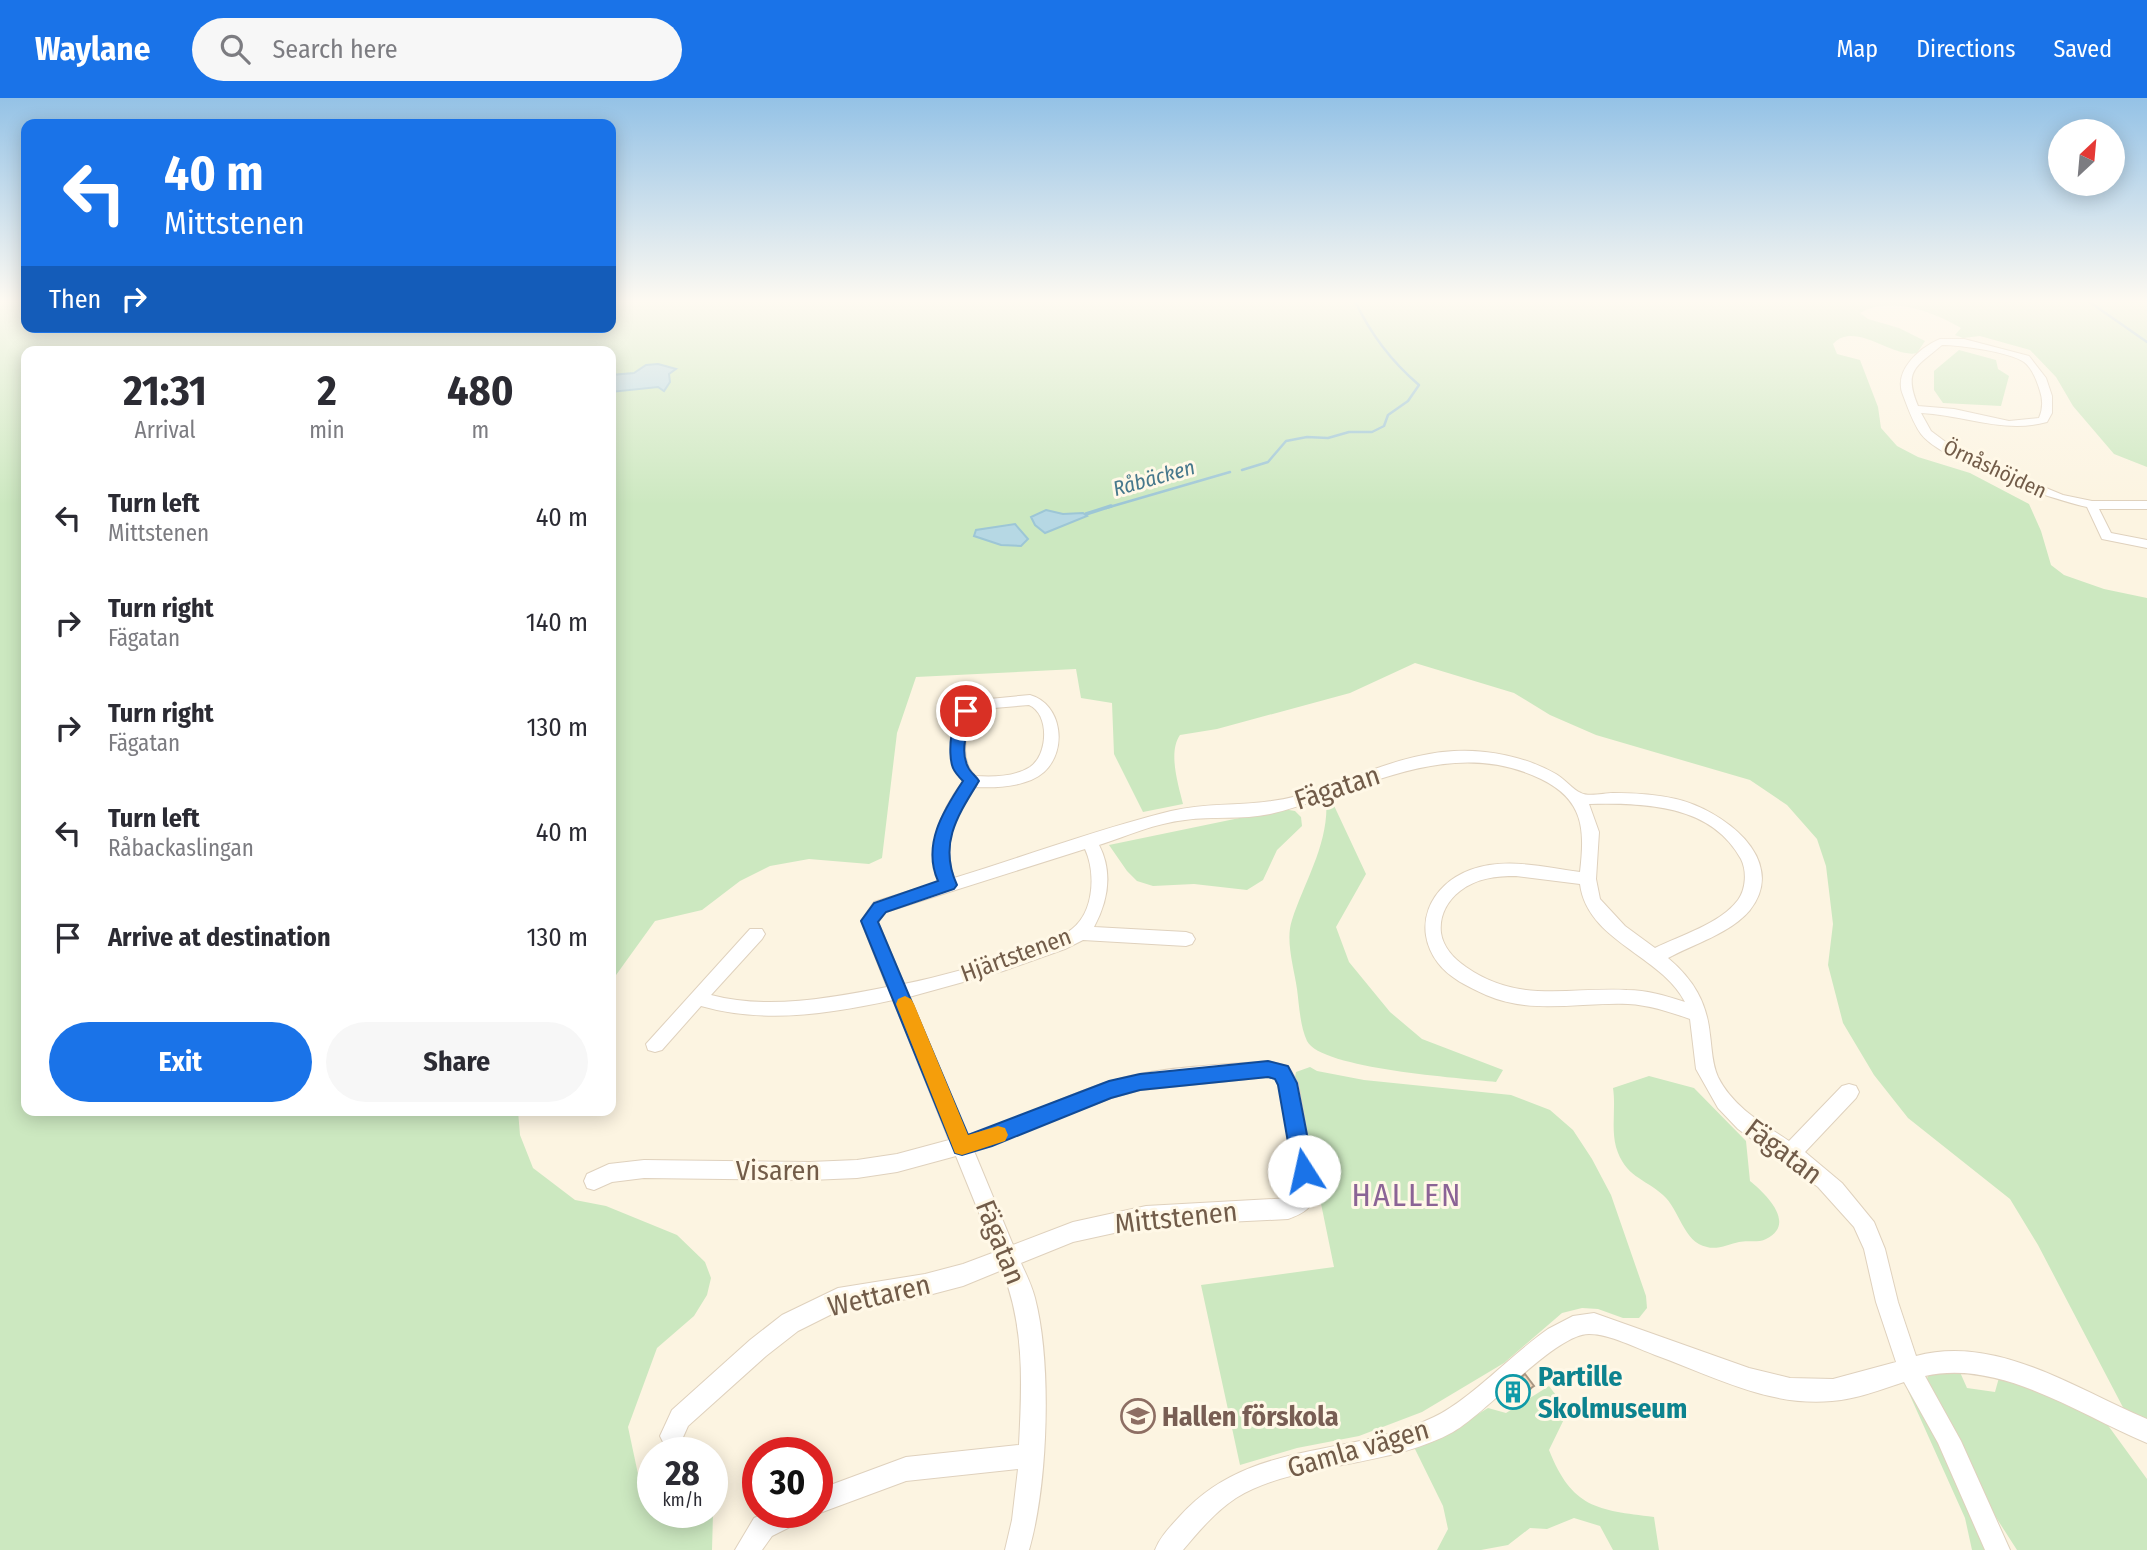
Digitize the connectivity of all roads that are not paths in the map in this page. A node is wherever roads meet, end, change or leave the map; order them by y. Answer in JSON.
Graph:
{"nodes":[{"id":1,"x":1909,"y":369,"type":"edge"},
{"id":2,"x":2034,"y":369,"type":"edge"},
{"id":3,"x":1914,"y":409,"type":"junction"},
{"id":4,"x":2092,"y":505,"type":"junction"},
{"id":5,"x":2147,"y":505,"type":"edge"},
{"id":6,"x":2106,"y":536,"type":"junction"},
{"id":7,"x":2147,"y":544,"type":"edge"},
{"id":8,"x":2108,"y":553,"type":"dead end"},
{"id":9,"x":971,"y":781,"type":"junction"},
{"id":10,"x":1579,"y":799,"type":"junction"},
{"id":11,"x":1090,"y":843,"type":"junction"},
{"id":12,"x":1587,"y":879,"type":"junction"},
{"id":13,"x":948,"y":885,"type":"junction"},
{"id":14,"x":755,"y":933,"type":"dead end"},
{"id":15,"x":1079,"y":933,"type":"junction"},
{"id":16,"x":1186,"y":939,"type":"dead end"},
{"id":17,"x":1654,"y":957,"type":"junction"},
{"id":18,"x":899,"y":990,"type":"junction"},
{"id":19,"x":697,"y":998,"type":"junction"},
{"id":20,"x":1698,"y":1013,"type":"junction"},
{"id":21,"x":655,"y":1044,"type":"dead end"},
{"id":22,"x":1849,"y":1092,"type":"dead end"},
{"id":23,"x":962,"y":1146,"type":"junction"},
{"id":24,"x":1791,"y":1153,"type":"junction"},
{"id":25,"x":594,"y":1181,"type":"dead end"},
{"id":26,"x":1008,"y":1259,"type":"junction"},
{"id":27,"x":1910,"y":1369,"type":"junction"},
{"id":28,"x":2147,"y":1431,"type":"edge"},
{"id":29,"x":672,"y":1436,"type":"dead end"},
{"id":30,"x":1031,"y":1456,"type":"junction"},
{"id":31,"x":833,"y":1496,"type":"edge"},
{"id":32,"x":762,"y":1528,"type":"edge"},
{"id":33,"x":747,"y":1550,"type":"edge"},
{"id":34,"x":1017,"y":1550,"type":"edge"},
{"id":35,"x":1167,"y":1550,"type":"edge"},
{"id":36,"x":1998,"y":1550,"type":"edge"}],
"edges":[{"from":1,"to":3,"type":"street","name":"Örnåshöjden"},
{"from":2,"to":3,"type":"street","name":"Örnåshöjden"},
{"from":3,"to":4,"type":"street","name":"Örnåshöjden"},
{"from":4,"to":5,"type":"street","name":"Örnåshöjden"},
{"from":4,"to":6,"type":"street"},
{"from":6,"to":7,"type":"street"},
{"from":6,"to":8,"type":"street"},
{"from":9,"to":9,"type":"street"},
{"from":9,"to":13,"type":"street"},
{"from":10,"to":11,"type":"street","name":"Fägatan"},
{"from":10,"to":12,"type":"street","name":"Fägatan"},
{"from":10,"to":17,"type":"street"},
{"from":11,"to":13,"type":"street","name":"Fägatan"},
{"from":11,"to":15,"type":"street","name":"Hjärtstenen"},
{"from":12,"to":17,"type":"street","name":"Fägatan"},
{"from":12,"to":20,"type":"street"},
{"from":13,"to":18,"type":"street","name":"Fägatan"},
{"from":14,"to":19,"type":"street"},
{"from":15,"to":16,"type":"street"},
{"from":15,"to":18,"type":"street","name":"Hjärtstenen"},
{"from":17,"to":20,"type":"street","name":"Fägatan"},
{"from":18,"to":19,"type":"street","name":"Hjärtstenen"},
{"from":18,"to":23,"type":"street","name":"Fägatan"},
{"from":19,"to":21,"type":"street"},
{"from":20,"to":24,"type":"street","name":"Fägatan"},
{"from":22,"to":24,"type":"street"},
{"from":23,"to":25,"type":"street","name":"Visaren"},
{"from":23,"to":26,"type":"street","name":"Fägatan"},
{"from":23,"to":26,"type":"street","name":"Mittstenen"},
{"from":24,"to":27,"type":"street","name":"Fägatan"},
{"from":26,"to":29,"type":"street","name":"Wettaren"},
{"from":26,"to":30,"type":"street","name":"Fägatan"},
{"from":27,"to":28,"type":"street","name":"Gamla vägen"},
{"from":27,"to":35,"type":"street","name":"Gamla vägen"},
{"from":27,"to":36,"type":"street","name":"Fägatan"},
{"from":30,"to":31,"type":"street"},
{"from":30,"to":34,"type":"street","name":"Fägatan"},
{"from":32,"to":33,"type":"street"}]}
